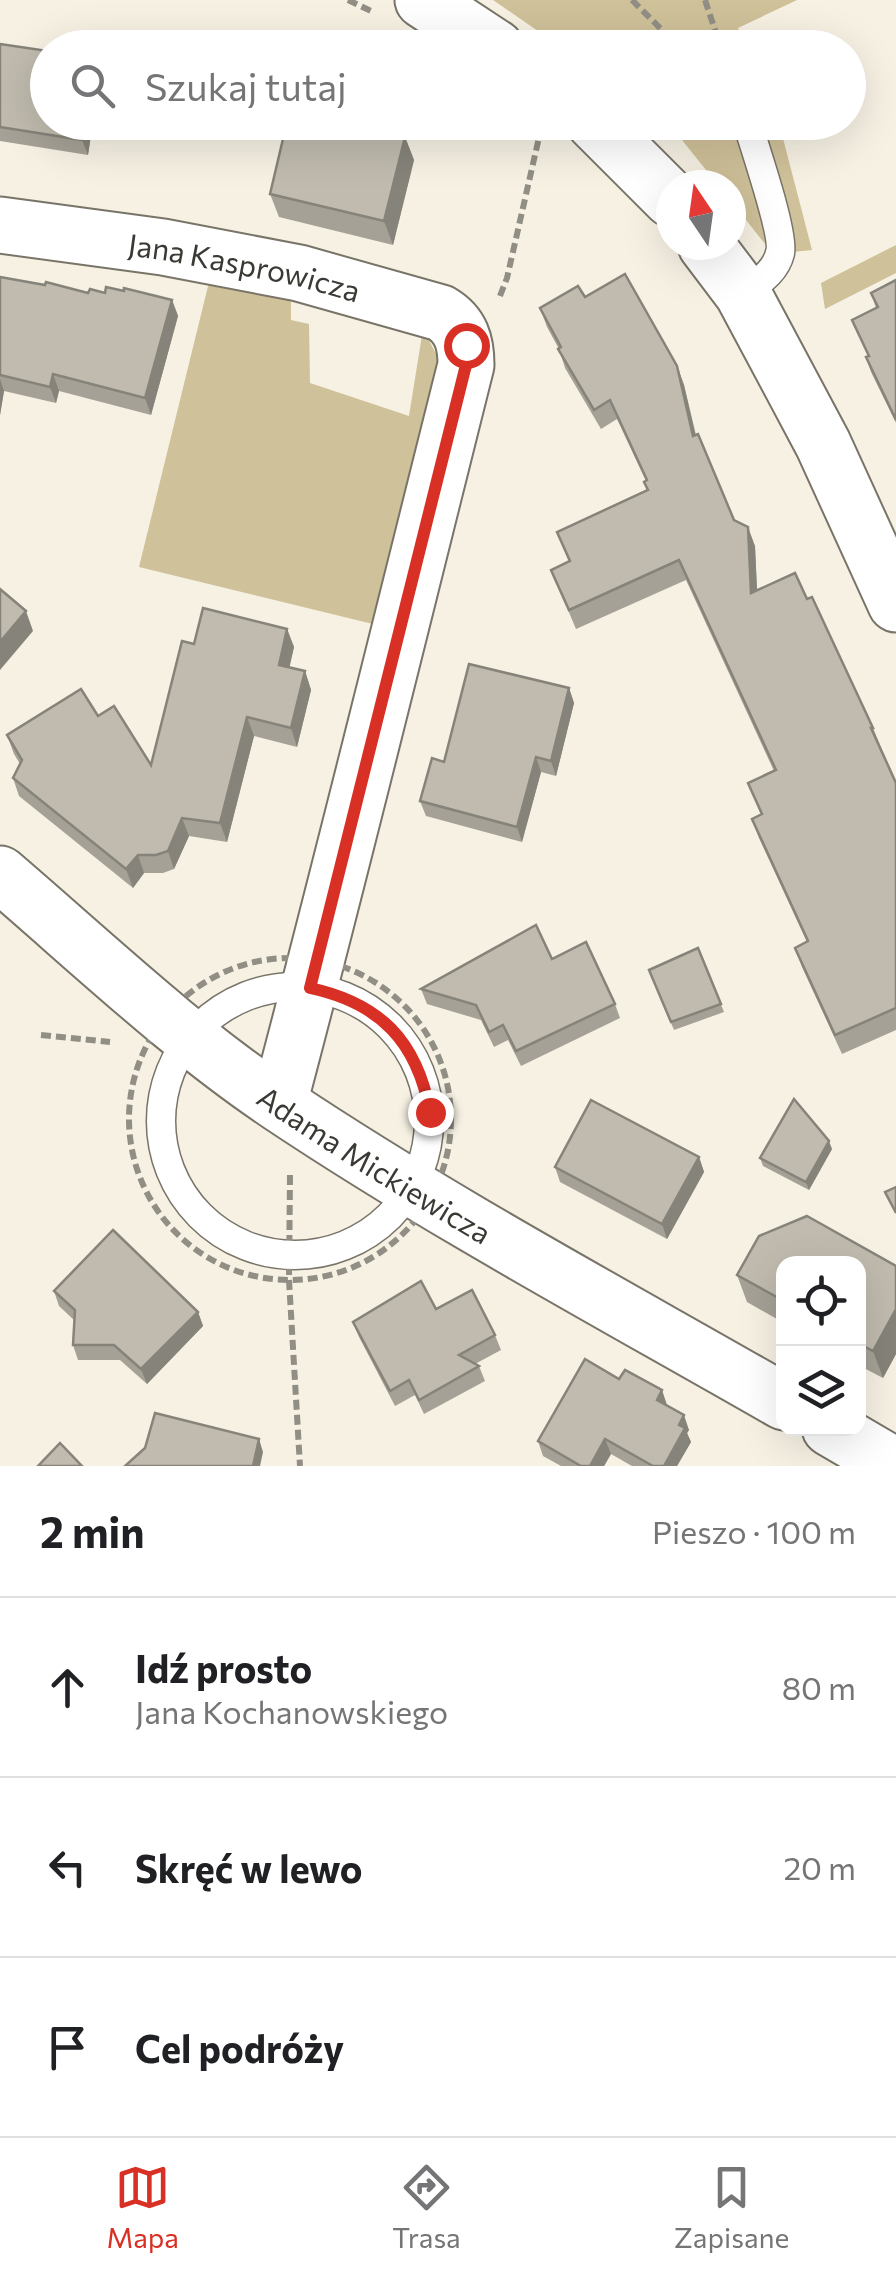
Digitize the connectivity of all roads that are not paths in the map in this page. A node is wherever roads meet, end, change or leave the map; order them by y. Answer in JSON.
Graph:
{"nodes":[{"id":1,"x":423,"y":0,"type":"edge"},
{"id":2,"x":469,"y":30,"type":"edge"},
{"id":3,"x":612,"y":140,"type":"edge"},
{"id":4,"x":752,"y":140,"type":"edge"},
{"id":5,"x":656,"y":184,"type":"edge"},
{"id":6,"x":0,"y":225,"type":"edge"},
{"id":7,"x":717,"y":260,"type":"edge"},
{"id":8,"x":743,"y":294,"type":"junction"},
{"id":9,"x":896,"y":604,"type":"edge"},
{"id":10,"x":0,"y":874,"type":"edge"},
{"id":11,"x":310,"y":988,"type":"junction"},
{"id":12,"x":156,"y":1042,"type":"junction"},
{"id":13,"x":279,"y":1104,"type":"junction"},
{"id":14,"x":412,"y":1207,"type":"junction"},
{"id":15,"x":776,"y":1398,"type":"edge"},
{"id":16,"x":844,"y":1436,"type":"edge"},
{"id":17,"x":895,"y":1466,"type":"edge"}],
"edges":[{"from":1,"to":2,"type":"street"},
{"from":3,"to":5,"type":"street"},
{"from":4,"to":8,"type":"lane"},
{"from":6,"to":11,"type":"street","name":"Jana Kasprowicza"},
{"from":7,"to":8,"type":"street"},
{"from":8,"to":9,"type":"street"},
{"from":10,"to":12,"type":"street","name":"Adama Mickiewicza"},
{"from":11,"to":12,"type":"lane"},
{"from":11,"to":13,"type":"street"},
{"from":11,"to":14,"type":"lane"},
{"from":12,"to":13,"type":"street","name":"Adama Mickiewicza"},
{"from":12,"to":14,"type":"lane"},
{"from":13,"to":14,"type":"street","name":"Adama Mickiewicza"},
{"from":14,"to":15,"type":"street","name":"Adama Mickiewicza"},
{"from":16,"to":17,"type":"street"}]}
